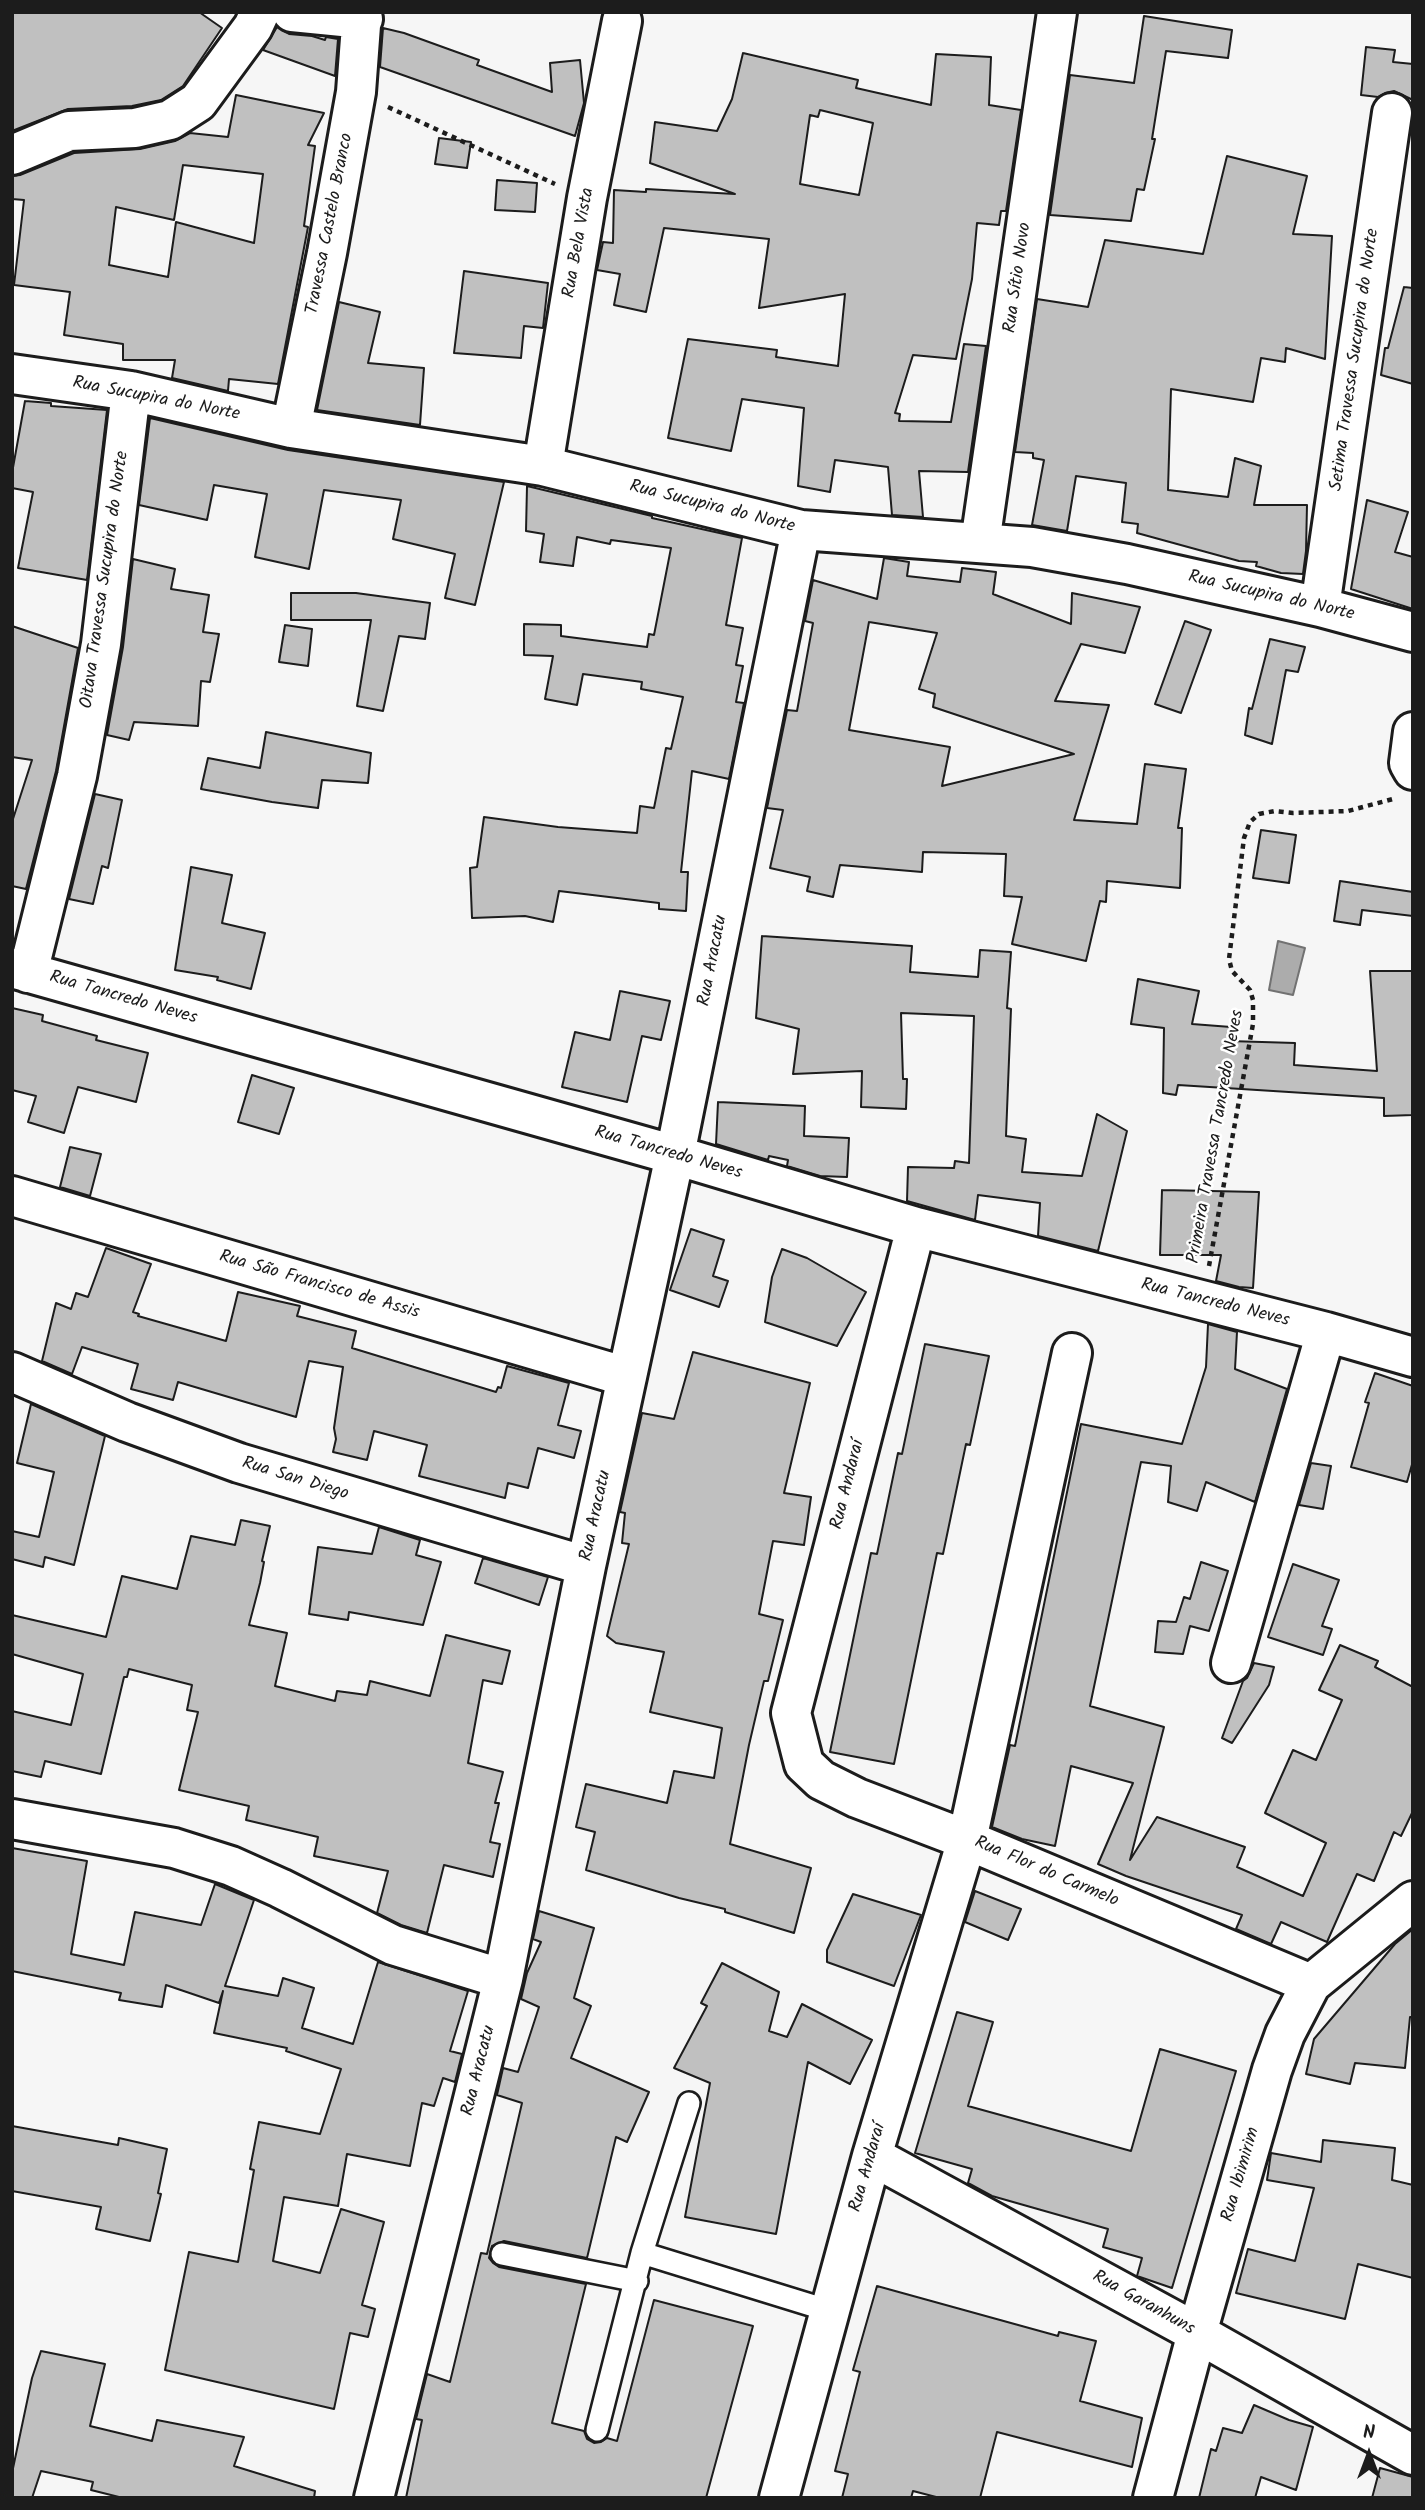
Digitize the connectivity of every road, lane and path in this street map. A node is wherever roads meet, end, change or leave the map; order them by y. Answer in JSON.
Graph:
{"nodes":[{"id":1,"x":260,"y":12,"type":"edge"},
{"id":2,"x":292,"y":12,"type":"edge"},
{"id":3,"x":1057,"y":12,"type":"edge"},
{"id":4,"x":363,"y":16,"type":"edge"},
{"id":5,"x":622,"y":21,"type":"dead end"},
{"id":6,"x":356,"y":92,"type":"junction"},
{"id":7,"x":1392,"y":113,"type":"dead end"},
{"id":8,"x":12,"y":155,"type":"edge"},
{"id":9,"x":587,"y":198,"type":"junction"},
{"id":10,"x":12,"y":374,"type":"edge"},
{"id":11,"x":131,"y":391,"type":"junction"},
{"id":12,"x":291,"y":428,"type":"junction"},
{"id":13,"x":543,"y":466,"type":"junction"},
{"id":14,"x":801,"y":530,"type":"junction"},
{"id":15,"x":980,"y":544,"type":"junction"},
{"id":16,"x":1321,"y":607,"type":"junction"},
{"id":17,"x":1413,"y":632,"type":"edge"},
{"id":18,"x":1413,"y":732,"type":"edge"},
{"id":19,"x":1408,"y":783,"type":"edge"},
{"id":20,"x":20,"y":970,"type":"edge"},
{"id":21,"x":675,"y":1155,"type":"junction"},
{"id":22,"x":12,"y":1196,"type":"edge"},
{"id":23,"x":916,"y":1227,"type":"junction"},
{"id":24,"x":1203,"y":1302,"type":"junction"},
{"id":25,"x":1326,"y":1332,"type":"junction"},
{"id":26,"x":1072,"y":1353,"type":"dead end"},
{"id":27,"x":1413,"y":1357,"type":"edge"},
{"id":28,"x":12,"y":1372,"type":"edge"},
{"id":29,"x":627,"y":1377,"type":"junction"},
{"id":30,"x":586,"y":1566,"type":"junction"},
{"id":31,"x":1231,"y":1663,"type":"dead end"},
{"id":32,"x":797,"y":1744,"type":"joint"},
{"id":33,"x":12,"y":1819,"type":"edge"},
{"id":34,"x":967,"y":1840,"type":"junction"},
{"id":35,"x":1413,"y":1900,"type":"edge"},
{"id":36,"x":503,"y":1979,"type":"junction"},
{"id":37,"x":1311,"y":1984,"type":"junction"},
{"id":38,"x":689,"y":2103,"type":"dead end"},
{"id":39,"x":872,"y":2156,"type":"junction"},
{"id":40,"x":642,"y":2253,"type":"junction"},
{"id":41,"x":502,"y":2254,"type":"dead end"},
{"id":42,"x":637,"y":2281,"type":"junction"},
{"id":43,"x":830,"y":2311,"type":"junction"},
{"id":44,"x":1197,"y":2333,"type":"junction"},
{"id":45,"x":597,"y":2430,"type":"dead end"},
{"id":46,"x":1413,"y":2455,"type":"edge"},
{"id":47,"x":374,"y":2498,"type":"edge"},
{"id":48,"x":779,"y":2498,"type":"edge"},
{"id":49,"x":1153,"y":2498,"type":"edge"}],
"edges":[{"from":1,"to":8,"type":"street"},
{"from":2,"to":4,"type":"street","name":"Travessa Castelo Branco"},
{"from":3,"to":15,"type":"street","name":"Rua Sítio Novo"},
{"from":4,"to":6,"type":"street","name":"Travessa Castelo Branco"},
{"from":5,"to":9,"type":"street","name":"Rua Bela Vista"},
{"from":6,"to":9,"type":"path"},
{"from":6,"to":12,"type":"street","name":"Travessa Castelo Branco"},
{"from":7,"to":16,"type":"street","name":"Setima Travessa Sucupira do Norte"},
{"from":9,"to":13,"type":"street","name":"Rua Bela Vista"},
{"from":10,"to":11,"type":"street","name":"Rua Sucupira do Norte"},
{"from":11,"to":12,"type":"street","name":"Rua Sucupira do Norte"},
{"from":11,"to":20,"type":"street","name":"Oitava Travessa Sucupira do Norte"},
{"from":12,"to":13,"type":"street","name":"Rua Sucupira do Norte"},
{"from":13,"to":14,"type":"street","name":"Rua Sucupira do Norte"},
{"from":14,"to":15,"type":"street","name":"Rua Sucupira do Norte"},
{"from":14,"to":21,"type":"street","name":"Rua Aracatu"},
{"from":15,"to":16,"type":"street","name":"Rua Sucupira do Norte"},
{"from":16,"to":17,"type":"street","name":"Rua Sucupira do Norte"},
{"from":18,"to":19,"type":"street"},
{"from":19,"to":24,"type":"path","name":"Primeira Travessa Tancredo Neves"},
{"from":20,"to":21,"type":"street","name":"Rua Tancredo Neves"},
{"from":21,"to":23,"type":"street","name":"Rua Tancredo Neves"},
{"from":21,"to":29,"type":"street","name":"Rua Aracatu"},
{"from":22,"to":29,"type":"street","name":"Rua São Francisco de Assis"},
{"from":23,"to":24,"type":"street","name":"Rua Tancredo Neves"},
{"from":23,"to":32,"type":"street","name":"Rua Andaraí"},
{"from":24,"to":25,"type":"street","name":"Rua Tancredo Neves"},
{"from":25,"to":27,"type":"street","name":"Rua Tancredo Neves"},
{"from":25,"to":31,"type":"street"},
{"from":26,"to":34,"type":"street","name":"Rua Andaraí"},
{"from":28,"to":30,"type":"street","name":"Rua San Diego"},
{"from":29,"to":30,"type":"street","name":"Rua Aracatu"},
{"from":30,"to":36,"type":"street","name":"Rua Aracatu"},
{"from":32,"to":34,"type":"street","name":"Rua Flor do Carmelo"},
{"from":33,"to":36,"type":"street"},
{"from":34,"to":37,"type":"street","name":"Rua Flor do Carmelo"},
{"from":34,"to":39,"type":"street","name":"Rua Andaraí"},
{"from":35,"to":37,"type":"street","name":"Rua Ibimirim"},
{"from":36,"to":47,"type":"street","name":"Rua Aracatu"},
{"from":37,"to":44,"type":"street","name":"Rua Ibimirim"},
{"from":38,"to":40,"type":"lane"},
{"from":39,"to":43,"type":"street","name":"Rua Andaraí"},
{"from":39,"to":44,"type":"street","name":"Rua Garanhuns"},
{"from":40,"to":42,"type":"lane"},
{"from":40,"to":43,"type":"lane"},
{"from":41,"to":42,"type":"lane"},
{"from":42,"to":45,"type":"lane"},
{"from":43,"to":48,"type":"street","name":"Rua Andaraí"},
{"from":44,"to":46,"type":"street","name":"Rua Garanhuns"},
{"from":44,"to":49,"type":"street","name":"Rua Ibimirim"}]}
